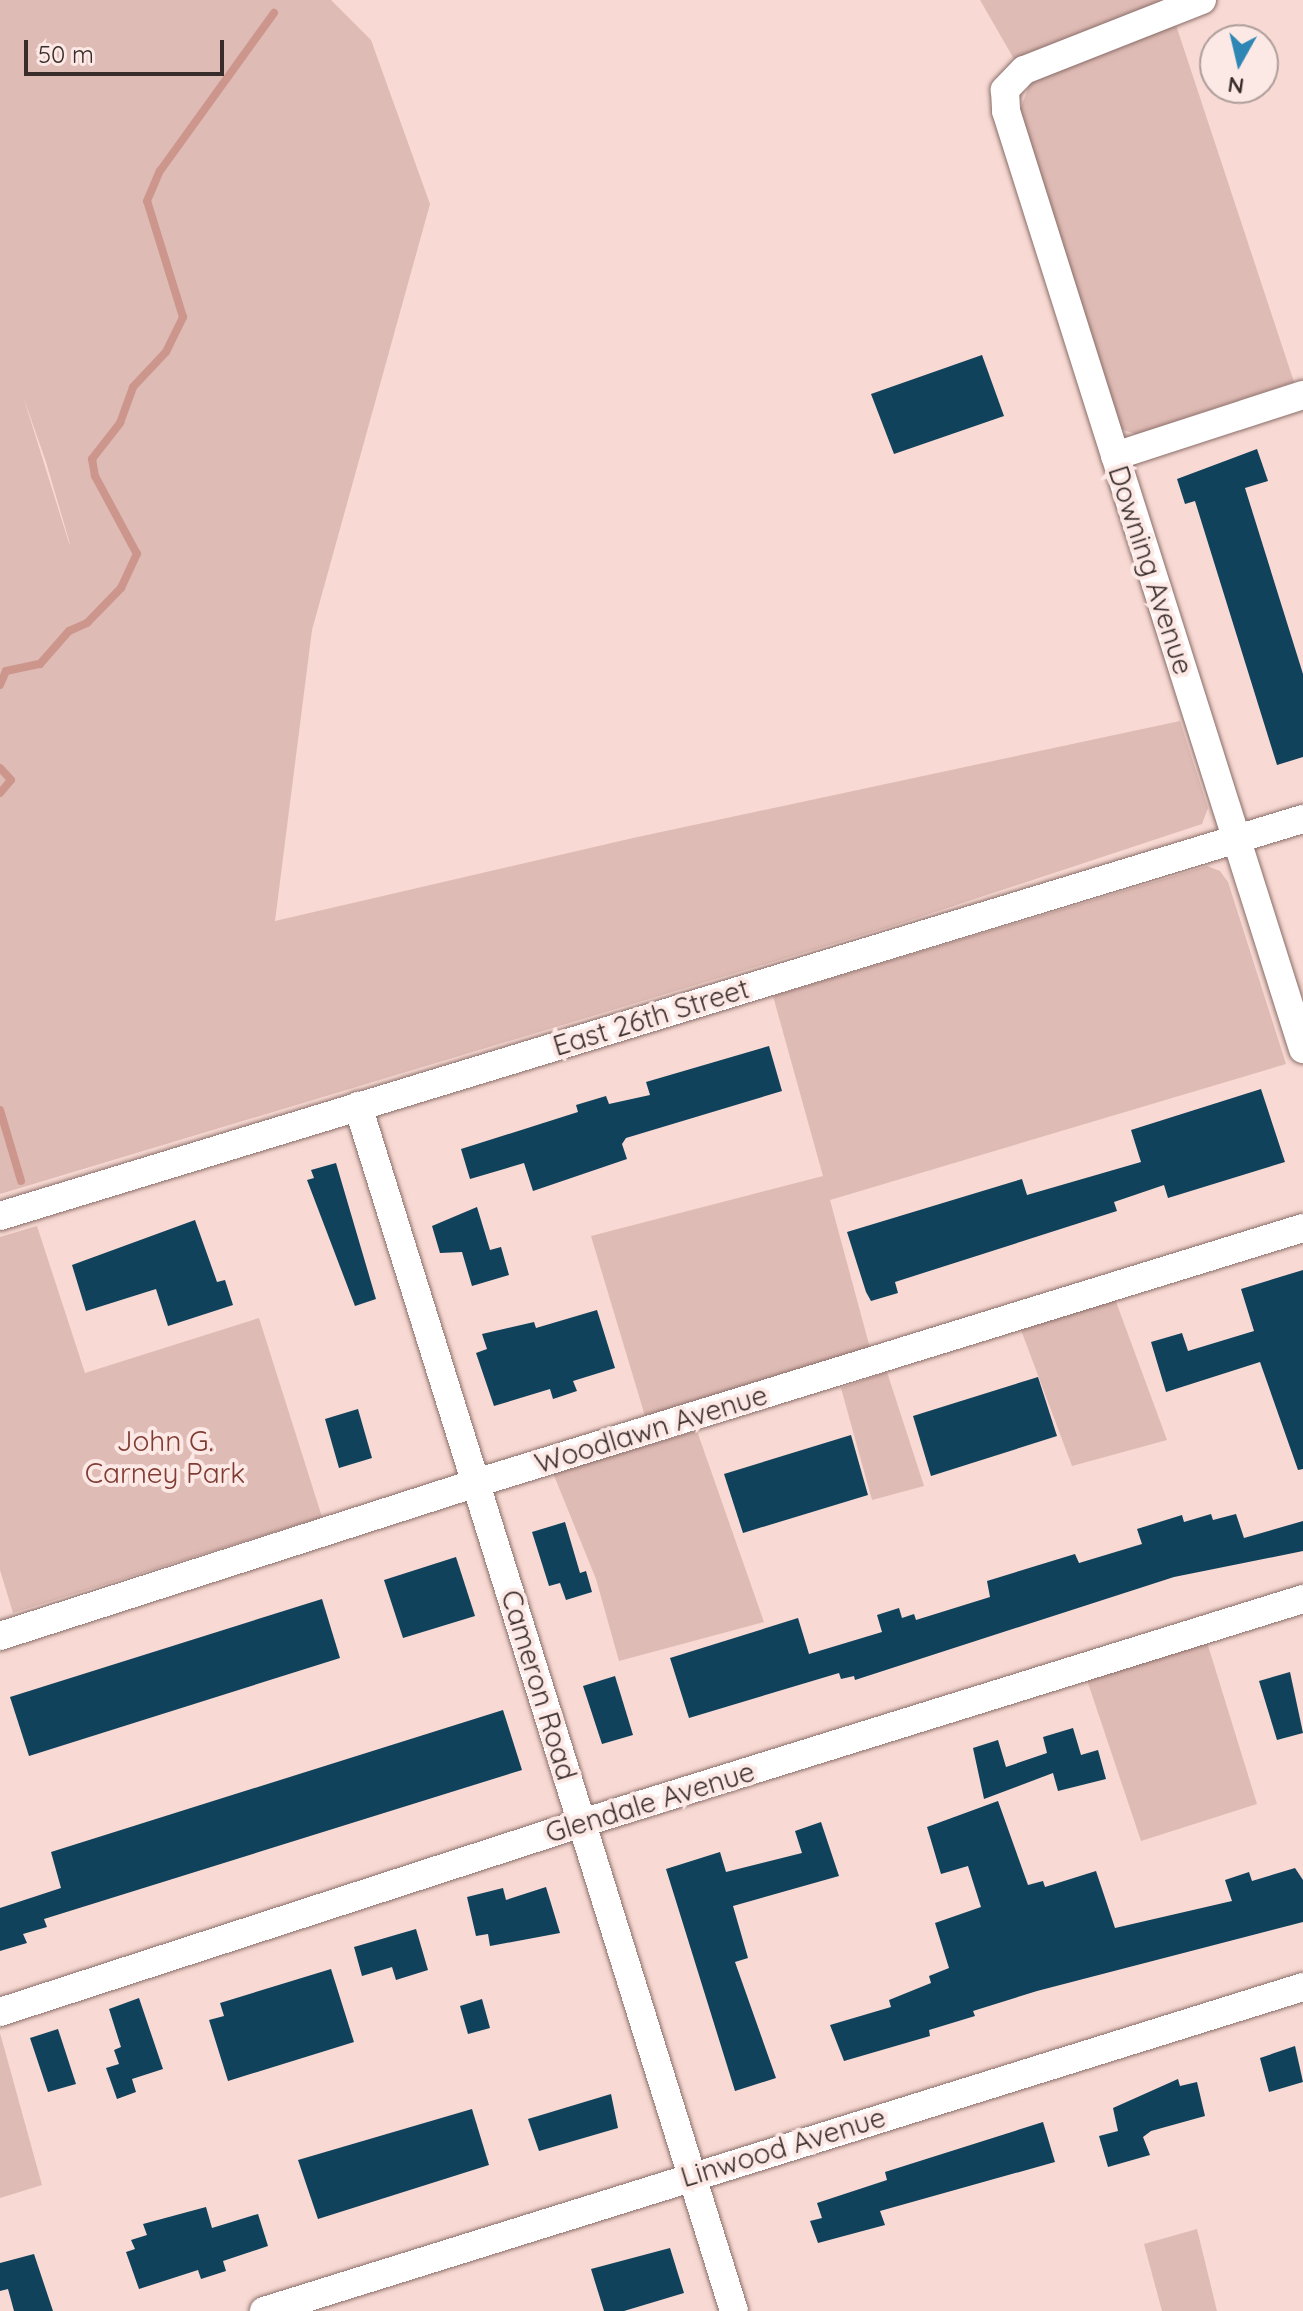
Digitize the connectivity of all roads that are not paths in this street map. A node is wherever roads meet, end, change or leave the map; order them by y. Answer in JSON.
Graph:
{"nodes":[{"id":1,"x":1202,"y":0,"type":"edge"},
{"id":2,"x":1303,"y":395,"type":"edge"},
{"id":3,"x":1115,"y":456,"type":"junction"},
{"id":4,"x":1303,"y":819,"type":"edge"},
{"id":5,"x":1237,"y":840,"type":"junction"},
{"id":6,"x":1303,"y":1049,"type":"edge"},
{"id":7,"x":358,"y":1106,"type":"junction"},
{"id":8,"x":0,"y":1216,"type":"edge"},
{"id":9,"x":1303,"y":1228,"type":"edge"},
{"id":10,"x":476,"y":1483,"type":"junction"},
{"id":11,"x":1303,"y":1599,"type":"edge"},
{"id":12,"x":0,"y":1636,"type":"edge"},
{"id":13,"x":582,"y":1823,"type":"junction"},
{"id":14,"x":1303,"y":1987,"type":"edge"},
{"id":15,"x":0,"y":2012,"type":"edge"},
{"id":16,"x":692,"y":2174,"type":"junction"},
{"id":17,"x":264,"y":2311,"type":"edge"},
{"id":18,"x":734,"y":2311,"type":"edge"}],
"edges":[{"from":1,"to":3,"type":"street","name":"Downing Avenue"},
{"from":2,"to":3,"type":"street"},
{"from":3,"to":5,"type":"street","name":"Downing Avenue"},
{"from":4,"to":5,"type":"street","name":"East 26th Street"},
{"from":5,"to":6,"type":"street","name":"Downing Avenue"},
{"from":5,"to":7,"type":"street","name":"East 26th Street"},
{"from":7,"to":8,"type":"street","name":"East 26th Street"},
{"from":7,"to":10,"type":"street","name":"Cameron Road"},
{"from":9,"to":10,"type":"street","name":"Woodlawn Avenue"},
{"from":10,"to":12,"type":"street","name":"Woodlawn Avenue"},
{"from":10,"to":13,"type":"street","name":"Cameron Road"},
{"from":11,"to":13,"type":"street","name":"Glendale Avenue"},
{"from":13,"to":15,"type":"street","name":"Glendale Avenue"},
{"from":13,"to":16,"type":"street","name":"Cameron Road"},
{"from":14,"to":16,"type":"street","name":"Linwood Avenue"},
{"from":16,"to":17,"type":"street","name":"Linwood Avenue"},
{"from":16,"to":18,"type":"street","name":"Cameron Road"}]}
